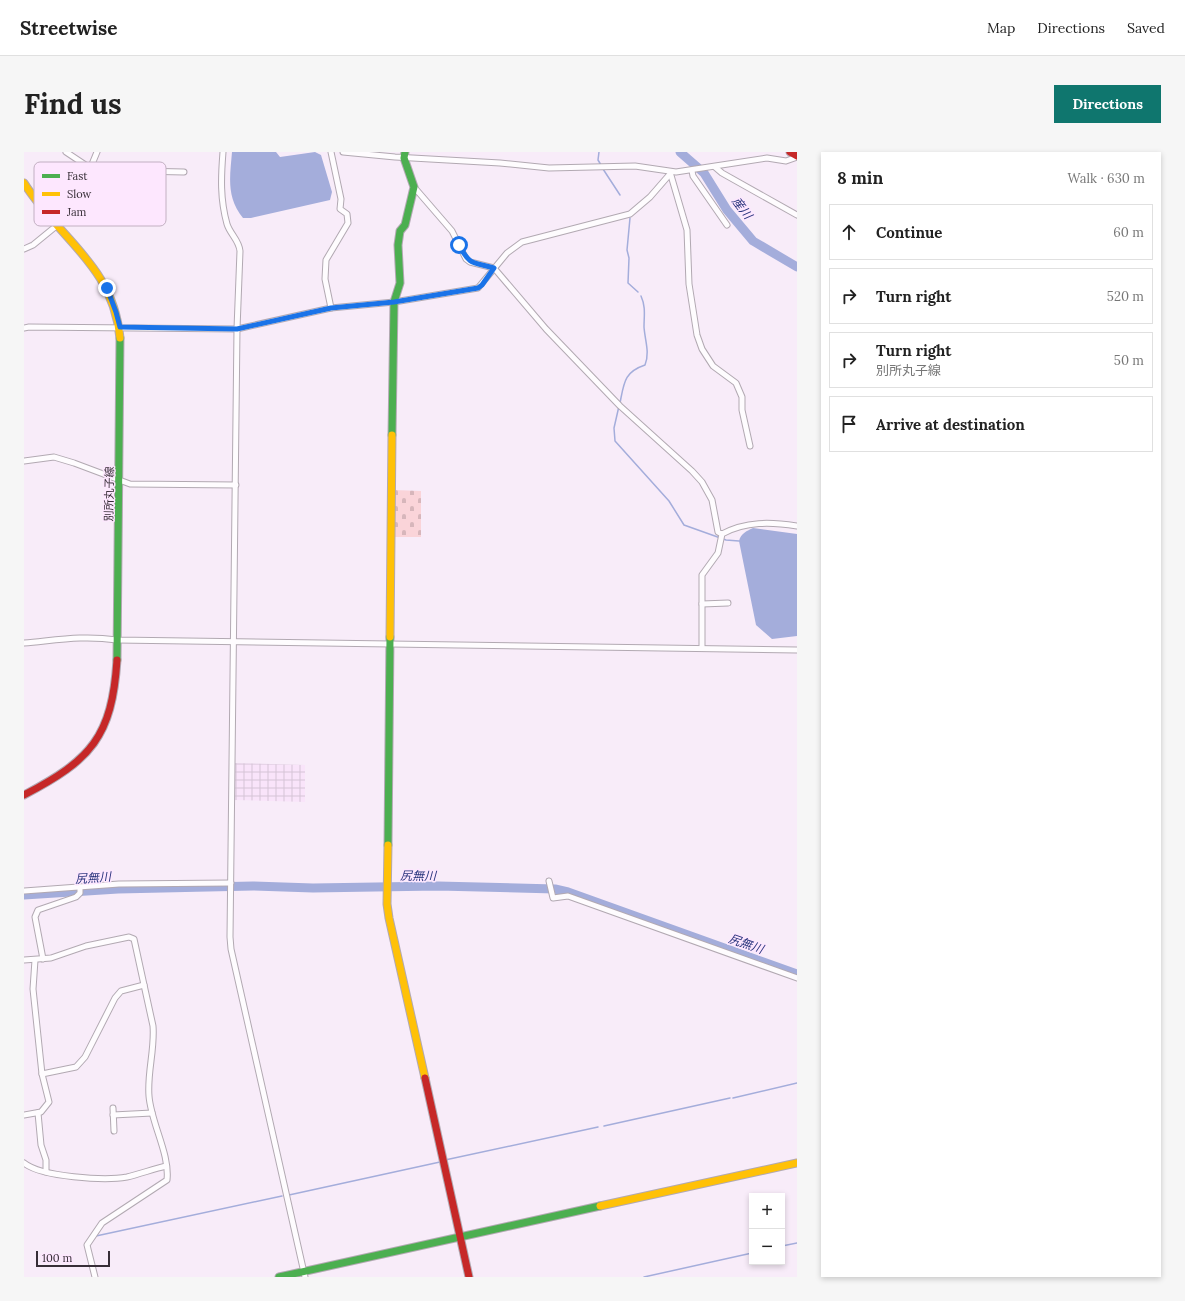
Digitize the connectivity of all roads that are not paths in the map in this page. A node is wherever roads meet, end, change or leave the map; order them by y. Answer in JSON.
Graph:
{"nodes":[{"id":1,"x":66,"y":152,"type":"edge"},
{"id":2,"x":96,"y":152,"type":"edge"},
{"id":3,"x":223,"y":152,"type":"edge"},
{"id":4,"x":331,"y":152,"type":"edge"},
{"id":5,"x":343,"y":152,"type":"edge"},
{"id":6,"x":790,"y":152,"type":"edge"},
{"id":7,"x":405,"y":155,"type":"edge"},
{"id":8,"x":797,"y":157,"type":"edge"},
{"id":9,"x":80,"y":162,"type":"edge"},
{"id":10,"x":94,"y":162,"type":"edge"},
{"id":11,"x":713,"y":167,"type":"junction"},
{"id":12,"x":693,"y":171,"type":"junction"},
{"id":13,"x":166,"y":172,"type":"edge"},
{"id":14,"x":184,"y":172,"type":"dead end"},
{"id":15,"x":670,"y":173,"type":"junction"},
{"id":16,"x":24,"y":183,"type":"edge"},
{"id":17,"x":414,"y":187,"type":"junction"},
{"id":18,"x":34,"y":196,"type":"edge"},
{"id":19,"x":797,"y":215,"type":"edge"},
{"id":20,"x":727,"y":225,"type":"dead end"},
{"id":21,"x":57,"y":226,"type":"joint"},
{"id":22,"x":24,"y":249,"type":"edge"},
{"id":23,"x":494,"y":268,"type":"junction"},
{"id":24,"x":394,"y":302,"type":"junction"},
{"id":25,"x":331,"y":308,"type":"junction"},
{"id":26,"x":120,"y":327,"type":"junction"},
{"id":27,"x":24,"y":328,"type":"edge"},
{"id":28,"x":237,"y":329,"type":"junction"},
{"id":29,"x":750,"y":446,"type":"dead end"},
{"id":30,"x":24,"y":461,"type":"edge"},
{"id":31,"x":120,"y":481,"type":"junction"},
{"id":32,"x":236,"y":484,"type":"junction"},
{"id":33,"x":797,"y":526,"type":"edge"},
{"id":34,"x":722,"y":534,"type":"junction"},
{"id":35,"x":728,"y":603,"type":"dead end"},
{"id":36,"x":702,"y":604,"type":"junction"},
{"id":37,"x":117,"y":640,"type":"junction"},
{"id":38,"x":234,"y":641,"type":"junction"},
{"id":39,"x":24,"y":643,"type":"edge"},
{"id":40,"x":389,"y":644,"type":"junction"},
{"id":41,"x":702,"y":648,"type":"junction"},
{"id":42,"x":797,"y":650,"type":"edge"},
{"id":43,"x":24,"y":795,"type":"edge"},
{"id":44,"x":231,"y":883,"type":"junction"},
{"id":45,"x":550,"y":883,"type":"dead end"},
{"id":46,"x":80,"y":889,"type":"junction"},
{"id":47,"x":24,"y":891,"type":"edge"},
{"id":48,"x":43,"y":959,"type":"junction"},
{"id":49,"x":24,"y":960,"type":"edge"},
{"id":50,"x":35,"y":960,"type":"junction"},
{"id":51,"x":797,"y":978,"type":"edge"},
{"id":52,"x":144,"y":985,"type":"junction"},
{"id":53,"x":42,"y":1074,"type":"junction"},
{"id":54,"x":113,"y":1108,"type":"dead end"},
{"id":55,"x":38,"y":1113,"type":"junction"},
{"id":56,"x":152,"y":1113,"type":"junction"},
{"id":57,"x":24,"y":1115,"type":"edge"},
{"id":58,"x":113,"y":1115,"type":"junction"},
{"id":59,"x":114,"y":1131,"type":"dead end"},
{"id":60,"x":24,"y":1162,"type":"edge"},
{"id":61,"x":797,"y":1163,"type":"edge"},
{"id":62,"x":166,"y":1166,"type":"junction"},
{"id":63,"x":46,"y":1172,"type":"junction"},
{"id":64,"x":460,"y":1237,"type":"junction"},
{"id":65,"x":304,"y":1274,"type":"edge"},
{"id":66,"x":94,"y":1277,"type":"edge"},
{"id":67,"x":279,"y":1277,"type":"edge"},
{"id":68,"x":468,"y":1277,"type":"edge"}],
"edges":[{"from":1,"to":9,"type":"street"},
{"from":2,"to":10,"type":"street"},
{"from":3,"to":28,"type":"street"},
{"from":4,"to":25,"type":"street"},
{"from":5,"to":7,"type":"street"},
{"from":6,"to":8,"type":"street"},
{"from":7,"to":15,"type":"street"},
{"from":7,"to":17,"type":"street"},
{"from":8,"to":11,"type":"street"},
{"from":11,"to":12,"type":"street"},
{"from":11,"to":19,"type":"street"},
{"from":12,"to":15,"type":"street"},
{"from":12,"to":20,"type":"street"},
{"from":13,"to":14,"type":"street"},
{"from":15,"to":23,"type":"street"},
{"from":15,"to":29,"type":"street"},
{"from":16,"to":18,"type":"street","name":"別所丸子線"},
{"from":17,"to":23,"type":"street"},
{"from":17,"to":24,"type":"street"},
{"from":21,"to":22,"type":"street"},
{"from":21,"to":26,"type":"street","name":"別所丸子線"},
{"from":23,"to":24,"type":"street"},
{"from":23,"to":34,"type":"street"},
{"from":24,"to":25,"type":"street"},
{"from":24,"to":40,"type":"street"},
{"from":25,"to":28,"type":"street"},
{"from":26,"to":27,"type":"street"},
{"from":26,"to":28,"type":"street"},
{"from":26,"to":31,"type":"street","name":"別所丸子線"},
{"from":28,"to":32,"type":"street"},
{"from":30,"to":31,"type":"street"},
{"from":31,"to":32,"type":"street"},
{"from":31,"to":37,"type":"street","name":"別所丸子線"},
{"from":32,"to":38,"type":"street"},
{"from":33,"to":34,"type":"street"},
{"from":34,"to":36,"type":"street"},
{"from":35,"to":36,"type":"street"},
{"from":36,"to":41,"type":"street"},
{"from":37,"to":38,"type":"street"},
{"from":37,"to":39,"type":"street"},
{"from":37,"to":43,"type":"street","name":"別所丸子線"},
{"from":38,"to":40,"type":"street"},
{"from":38,"to":44,"type":"street"},
{"from":40,"to":41,"type":"street"},
{"from":40,"to":64,"type":"street"},
{"from":41,"to":42,"type":"street"},
{"from":44,"to":46,"type":"street"},
{"from":44,"to":65,"type":"street"},
{"from":45,"to":51,"type":"street"},
{"from":46,"to":47,"type":"street"},
{"from":46,"to":48,"type":"street"},
{"from":48,"to":50,"type":"street"},
{"from":48,"to":52,"type":"street"},
{"from":49,"to":50,"type":"street"},
{"from":50,"to":53,"type":"street"},
{"from":52,"to":53,"type":"street"},
{"from":52,"to":56,"type":"street"},
{"from":53,"to":55,"type":"street"},
{"from":54,"to":58,"type":"street"},
{"from":55,"to":57,"type":"street"},
{"from":55,"to":63,"type":"street"},
{"from":56,"to":58,"type":"street"},
{"from":56,"to":62,"type":"street"},
{"from":58,"to":59,"type":"street"},
{"from":60,"to":63,"type":"street"},
{"from":61,"to":64,"type":"street"},
{"from":62,"to":63,"type":"street"},
{"from":62,"to":66,"type":"street"},
{"from":64,"to":65,"type":"street"},
{"from":64,"to":68,"type":"street"},
{"from":65,"to":67,"type":"street"}]}
